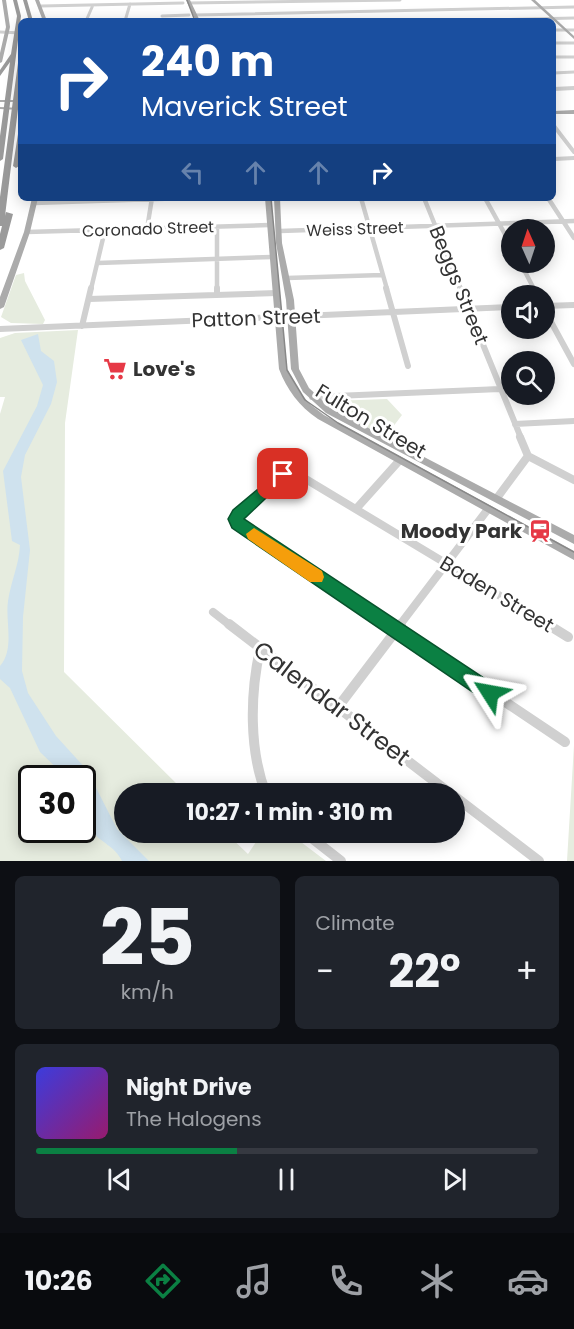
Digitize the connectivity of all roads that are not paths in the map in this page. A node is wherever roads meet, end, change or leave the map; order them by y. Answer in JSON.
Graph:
{"nodes":[{"id":1,"x":4,"y":0,"type":"edge"},
{"id":2,"x":15,"y":0,"type":"edge"},
{"id":3,"x":20,"y":0,"type":"edge"},
{"id":4,"x":25,"y":0,"type":"edge"},
{"id":5,"x":37,"y":0,"type":"edge"},
{"id":6,"x":360,"y":0,"type":"edge"},
{"id":7,"x":400,"y":0,"type":"edge"},
{"id":8,"x":527,"y":0,"type":"edge"},
{"id":9,"x":533,"y":0,"type":"edge"},
{"id":10,"x":183,"y":2,"type":"edge"},
{"id":11,"x":189,"y":2,"type":"edge"},
{"id":12,"x":130,"y":4,"type":"junction"},
{"id":13,"x":93,"y":5,"type":"junction"},
{"id":14,"x":40,"y":6,"type":"junction"},
{"id":15,"x":0,"y":7,"type":"edge"},
{"id":16,"x":7,"y":7,"type":"junction"},
{"id":17,"x":574,"y":7,"type":"edge"},
{"id":18,"x":535,"y":8,"type":"junction"},
{"id":19,"x":541,"y":8,"type":"junction"},
{"id":20,"x":366,"y":11,"type":"junction"},
{"id":21,"x":189,"y":15,"type":"junction"},
{"id":22,"x":195,"y":15,"type":"junction"},
{"id":23,"x":161,"y":17,"type":"edge"},
{"id":24,"x":20,"y":18,"type":"edge"},
{"id":25,"x":24,"y":18,"type":"edge"},
{"id":26,"x":30,"y":18,"type":"edge"},
{"id":27,"x":44,"y":18,"type":"edge"},
{"id":28,"x":87,"y":18,"type":"edge"},
{"id":29,"x":126,"y":18,"type":"edge"},
{"id":30,"x":190,"y":18,"type":"edge"},
{"id":31,"x":196,"y":18,"type":"edge"},
{"id":32,"x":369,"y":18,"type":"edge"},
{"id":33,"x":549,"y":18,"type":"edge"},
{"id":34,"x":549,"y":18,"type":"edge"},
{"id":35,"x":574,"y":18,"type":"edge"},
{"id":36,"x":556,"y":19,"type":"edge"},
{"id":37,"x":556,"y":23,"type":"edge"},
{"id":38,"x":556,"y":30,"type":"edge"},
{"id":39,"x":565,"y":30,"type":"junction"},
{"id":40,"x":574,"y":30,"type":"edge"},
{"id":41,"x":0,"y":32,"type":"edge"},
{"id":42,"x":7,"y":32,"type":"junction"},
{"id":43,"x":18,"y":33,"type":"edge"},
{"id":44,"x":18,"y":33,"type":"edge"},
{"id":45,"x":18,"y":40,"type":"edge"},
{"id":46,"x":574,"y":42,"type":"edge"},
{"id":47,"x":556,"y":43,"type":"edge"},
{"id":48,"x":16,"y":47,"type":"junction"},
{"id":49,"x":556,"y":57,"type":"edge"},
{"id":50,"x":574,"y":57,"type":"edge"},
{"id":51,"x":0,"y":62,"type":"edge"},
{"id":52,"x":574,"y":72,"type":"edge"},
{"id":53,"x":556,"y":73,"type":"edge"},
{"id":54,"x":0,"y":74,"type":"edge"},
{"id":55,"x":556,"y":88,"type":"edge"},
{"id":56,"x":574,"y":88,"type":"edge"},
{"id":57,"x":18,"y":107,"type":"edge"},
{"id":58,"x":18,"y":107,"type":"edge"},
{"id":59,"x":1,"y":108,"type":"edge"},
{"id":60,"x":574,"y":110,"type":"edge"},
{"id":61,"x":556,"y":111,"type":"edge"},
{"id":62,"x":18,"y":113,"type":"edge"},
{"id":63,"x":556,"y":129,"type":"edge"},
{"id":64,"x":574,"y":152,"type":"edge"},
{"id":65,"x":18,"y":155,"type":"edge"},
{"id":66,"x":574,"y":158,"type":"edge"},
{"id":67,"x":0,"y":159,"type":"edge"},
{"id":68,"x":556,"y":159,"type":"edge"},
{"id":69,"x":18,"y":172,"type":"edge"},
{"id":70,"x":15,"y":176,"type":"junction"},
{"id":71,"x":34,"y":201,"type":"edge"},
{"id":72,"x":40,"y":201,"type":"edge"},
{"id":73,"x":82,"y":201,"type":"edge"},
{"id":74,"x":152,"y":201,"type":"edge"},
{"id":75,"x":268,"y":201,"type":"edge"},
{"id":76,"x":277,"y":201,"type":"edge"},
{"id":77,"x":362,"y":201,"type":"edge"},
{"id":78,"x":425,"y":201,"type":"edge"},
{"id":79,"x":487,"y":201,"type":"edge"},
{"id":80,"x":550,"y":201,"type":"edge"},
{"id":81,"x":574,"y":221,"type":"edge"},
{"id":82,"x":563,"y":222,"type":"junction"},
{"id":83,"x":0,"y":224,"type":"edge"},
{"id":84,"x":499,"y":224,"type":"junction"},
{"id":85,"x":269,"y":225,"type":"junction"},
{"id":86,"x":217,"y":227,"type":"junction"},
{"id":87,"x":436,"y":227,"type":"junction"},
{"id":88,"x":501,"y":228,"type":"edge"},
{"id":89,"x":147,"y":229,"type":"junction"},
{"id":90,"x":370,"y":229,"type":"junction"},
{"id":91,"x":105,"y":230,"type":"junction"},
{"id":92,"x":280,"y":231,"type":"junction"},
{"id":93,"x":27,"y":232,"type":"junction"},
{"id":94,"x":574,"y":238,"type":"edge"},
{"id":95,"x":0,"y":248,"type":"edge"},
{"id":96,"x":272,"y":257,"type":"junction"},
{"id":97,"x":216,"y":259,"type":"junction"},
{"id":98,"x":98,"y":262,"type":"junction"},
{"id":99,"x":382,"y":275,"type":"junction"},
{"id":100,"x":287,"y":278,"type":"junction"},
{"id":101,"x":277,"y":293,"type":"junction"},
{"id":102,"x":217,"y":295,"type":"junction"},
{"id":103,"x":89,"y":299,"type":"junction"},
{"id":104,"x":574,"y":305,"type":"edge"},
{"id":105,"x":555,"y":306,"type":"edge"},
{"id":106,"x":0,"y":307,"type":"edge"},
{"id":107,"x":501,"y":308,"type":"edge"},
{"id":108,"x":469,"y":309,"type":"junction"},
{"id":109,"x":392,"y":312,"type":"junction"},
{"id":110,"x":278,"y":316,"type":"junction"},
{"id":111,"x":291,"y":316,"type":"junction"},
{"id":112,"x":82,"y":326,"type":"junction"},
{"id":113,"x":0,"y":328,"type":"edge"},
{"id":114,"x":555,"y":328,"type":"edge"},
{"id":115,"x":574,"y":364,"type":"edge"},
{"id":116,"x":408,"y":366,"type":"dead end"},
{"id":117,"x":500,"y":389,"type":"junction"},
{"id":118,"x":312,"y":397,"type":"junction"},
{"id":119,"x":574,"y":421,"type":"edge"},
{"id":120,"x":515,"y":424,"type":"junction"},
{"id":121,"x":528,"y":456,"type":"junction"},
{"id":122,"x":399,"y":461,"type":"junction"},
{"id":123,"x":574,"y":480,"type":"edge"},
{"id":124,"x":497,"y":498,"type":"junction"},
{"id":125,"x":356,"y":508,"type":"junction"},
{"id":126,"x":488,"y":509,"type":"junction"},
{"id":127,"x":574,"y":540,"type":"edge"},
{"id":128,"x":574,"y":556,"type":"edge"},
{"id":129,"x":447,"y":564,"type":"junction"},
{"id":130,"x":213,"y":612,"type":"dead end"},
{"id":131,"x":396,"y":631,"type":"junction"},
{"id":132,"x":568,"y":637,"type":"dead end"},
{"id":133,"x":260,"y":649,"type":"junction"},
{"id":134,"x":338,"y":707,"type":"junction"},
{"id":135,"x":565,"y":742,"type":"dead end"},
{"id":136,"x":260,"y":783,"type":"edge"},
{"id":137,"x":437,"y":783,"type":"edge"},
{"id":138,"x":465,"y":805,"type":"edge"},
{"id":139,"x":318,"y":843,"type":"edge"},
{"id":140,"x":532,"y":859,"type":"edge"},
{"id":141,"x":340,"y":861,"type":"edge"}],
"edges":[{"from":1,"to":16,"type":"main road"},
{"from":2,"to":24,"type":"highway"},
{"from":3,"to":25,"type":"highway"},
{"from":4,"to":26,"type":"highway"},
{"from":5,"to":14,"type":"main road"},
{"from":6,"to":7,"type":"street"},
{"from":6,"to":11,"type":"street"},
{"from":6,"to":20,"type":"street"},
{"from":8,"to":18,"type":"main road"},
{"from":9,"to":19,"type":"main road"},
{"from":10,"to":12,"type":"street"},
{"from":10,"to":21,"type":"main road"},
{"from":11,"to":22,"type":"main road"},
{"from":12,"to":13,"type":"street"},
{"from":12,"to":29,"type":"street"},
{"from":13,"to":14,"type":"street"},
{"from":13,"to":28,"type":"street"},
{"from":14,"to":27,"type":"main road"},
{"from":15,"to":16,"type":"street"},
{"from":16,"to":42,"type":"main road"},
{"from":17,"to":19,"type":"street"},
{"from":18,"to":19,"type":"street"},
{"from":18,"to":20,"type":"street"},
{"from":18,"to":33,"type":"main road"},
{"from":19,"to":34,"type":"main road"},
{"from":20,"to":22,"type":"street"},
{"from":20,"to":32,"type":"street"},
{"from":21,"to":23,"type":"street"},
{"from":21,"to":30,"type":"main road"},
{"from":22,"to":31,"type":"main road"},
{"from":35,"to":36,"type":"street"},
{"from":37,"to":39,"type":"main road"},
{"from":38,"to":39,"type":"street"},
{"from":38,"to":46,"type":"main road"},
{"from":39,"to":40,"type":"street"},
{"from":39,"to":46,"type":"main road"},
{"from":41,"to":42,"type":"street"},
{"from":42,"to":43,"type":"main road"},
{"from":42,"to":44,"type":"main road"},
{"from":42,"to":51,"type":"main road"},
{"from":45,"to":48,"type":"highway"},
{"from":46,"to":47,"type":"street"},
{"from":48,"to":54,"type":"highway"},
{"from":48,"to":59,"type":"highway"},
{"from":49,"to":50,"type":"street"},
{"from":52,"to":53,"type":"street"},
{"from":55,"to":56,"type":"street"},
{"from":57,"to":59,"type":"main road"},
{"from":58,"to":59,"type":"main road"},
{"from":59,"to":67,"type":"highway"},
{"from":60,"to":61,"type":"main road"},
{"from":62,"to":83,"type":"highway"},
{"from":63,"to":64,"type":"street"},
{"from":65,"to":70,"type":"highway"},
{"from":66,"to":68,"type":"street"},
{"from":69,"to":70,"type":"highway"},
{"from":70,"to":95,"type":"highway"},
{"from":71,"to":93,"type":"main road"},
{"from":72,"to":73,"type":"street"},
{"from":74,"to":89,"type":"street"},
{"from":75,"to":85,"type":"main road","name":"Fulton Street"},
{"from":76,"to":92,"type":"main road","name":"Fulton Street"},
{"from":77,"to":90,"type":"street"},
{"from":78,"to":87,"type":"street","name":"Beggs Street"},
{"from":79,"to":84,"type":"street"},
{"from":80,"to":82,"type":"street"},
{"from":81,"to":82,"type":"street","name":"Weiss Street"},
{"from":82,"to":84,"type":"street","name":"Weiss Street"},
{"from":82,"to":94,"type":"street"},
{"from":84,"to":87,"type":"street","name":"Weiss Street"},
{"from":84,"to":88,"type":"street"},
{"from":85,"to":86,"type":"street","name":"Coronado Street"},
{"from":85,"to":96,"type":"main road","name":"Fulton Street"},
{"from":86,"to":89,"type":"street","name":"Coronado Street"},
{"from":86,"to":97,"type":"street"},
{"from":87,"to":90,"type":"street","name":"Weiss Street"},
{"from":87,"to":108,"type":"street","name":"Beggs Street"},
{"from":89,"to":91,"type":"street","name":"Coronado Street"},
{"from":90,"to":92,"type":"street","name":"Weiss Street"},
{"from":90,"to":99,"type":"street"},
{"from":91,"to":93,"type":"street","name":"Coronado Street"},
{"from":91,"to":98,"type":"street"},
{"from":92,"to":100,"type":"main road","name":"Fulton Street"},
{"from":93,"to":106,"type":"main road"},
{"from":96,"to":97,"type":"street"},
{"from":96,"to":101,"type":"main road","name":"Fulton Street"},
{"from":97,"to":98,"type":"street"},
{"from":97,"to":102,"type":"street"},
{"from":98,"to":103,"type":"street"},
{"from":99,"to":100,"type":"street"},
{"from":99,"to":109,"type":"street"},
{"from":100,"to":111,"type":"main road","name":"Fulton Street"},
{"from":101,"to":102,"type":"street"},
{"from":101,"to":110,"type":"main road","name":"Fulton Street"},
{"from":102,"to":103,"type":"street"},
{"from":103,"to":112,"type":"street"},
{"from":104,"to":105,"type":"street"},
{"from":107,"to":108,"type":"street","name":"Patton Street"},
{"from":108,"to":109,"type":"street","name":"Patton Street"},
{"from":108,"to":117,"type":"street","name":"Beggs Street"},
{"from":109,"to":111,"type":"street","name":"Patton Street"},
{"from":109,"to":116,"type":"street"},
{"from":110,"to":111,"type":"street","name":"Patton Street"},
{"from":110,"to":112,"type":"street","name":"Patton Street"},
{"from":110,"to":122,"type":"main road","name":"Fulton Street"},
{"from":111,"to":118,"type":"main road","name":"Fulton Street"},
{"from":112,"to":113,"type":"street","name":"Patton Street"},
{"from":114,"to":115,"type":"street"},
{"from":117,"to":118,"type":"street"},
{"from":117,"to":120,"type":"street","name":"Beggs Street"},
{"from":118,"to":124,"type":"main road","name":"Fulton Street"},
{"from":119,"to":120,"type":"street"},
{"from":120,"to":121,"type":"street","name":"Beggs Street"},
{"from":121,"to":123,"type":"street"},
{"from":121,"to":124,"type":"street"},
{"from":122,"to":125,"type":"street"},
{"from":122,"to":126,"type":"main road","name":"Fulton Street"},
{"from":124,"to":127,"type":"main road","name":"Fulton Street"},
{"from":125,"to":129,"type":"street","name":"Baden Street"},
{"from":125,"to":131,"type":"street","name":"Baden Street"},
{"from":126,"to":128,"type":"main road","name":"Fulton Street"},
{"from":126,"to":129,"type":"street"},
{"from":129,"to":131,"type":"street"},
{"from":129,"to":132,"type":"street","name":"Baden Street"},
{"from":130,"to":133,"type":"street","name":"Calendar Street"},
{"from":131,"to":134,"type":"street"},
{"from":131,"to":135,"type":"street"},
{"from":133,"to":134,"type":"street","name":"Calendar Street"},
{"from":133,"to":136,"type":"street"},
{"from":134,"to":137,"type":"street","name":"Calendar Street"},
{"from":138,"to":140,"type":"street"},
{"from":139,"to":141,"type":"street"}]}
